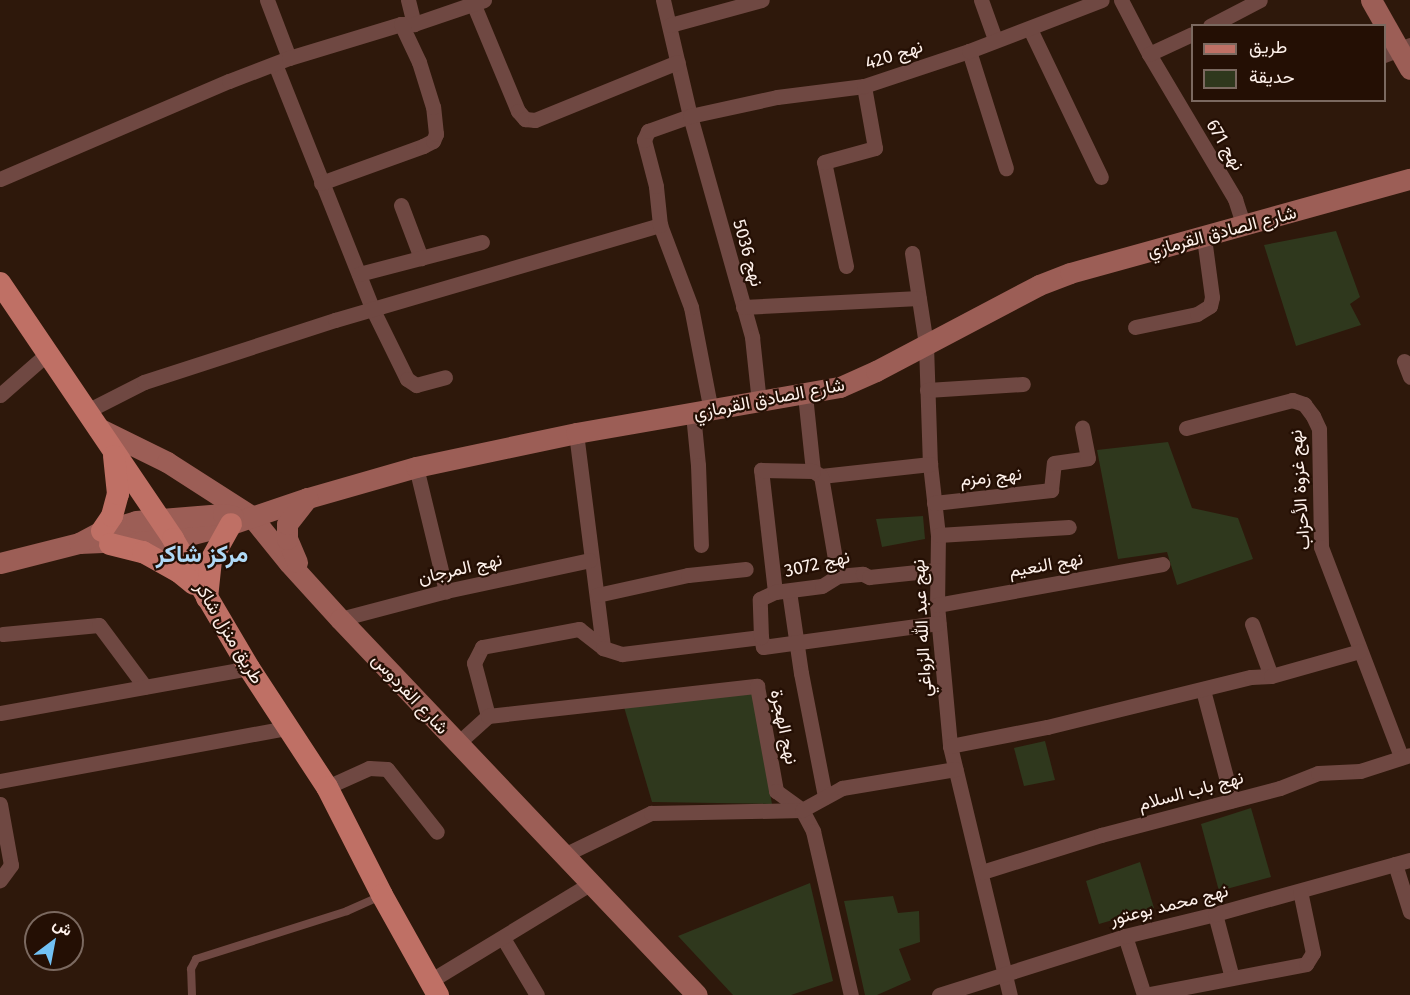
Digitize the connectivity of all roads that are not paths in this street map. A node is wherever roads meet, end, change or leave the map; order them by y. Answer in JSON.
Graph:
{"nodes":[{"id":1,"x":267,"y":0,"type":"edge"},
{"id":2,"x":408,"y":0,"type":"edge"},
{"id":3,"x":663,"y":0,"type":"edge"},
{"id":4,"x":762,"y":0,"type":"edge"},
{"id":5,"x":981,"y":0,"type":"edge"},
{"id":6,"x":1102,"y":0,"type":"edge"},
{"id":7,"x":1121,"y":0,"type":"edge"},
{"id":8,"x":1260,"y":0,"type":"edge"},
{"id":9,"x":1371,"y":0,"type":"edge"},
{"id":10,"x":478,"y":2,"type":"edge"},
{"id":11,"x":407,"y":24,"type":"junction"},
{"id":12,"x":1214,"y":24,"type":"edge"},
{"id":13,"x":1384,"y":24,"type":"edge"},
{"id":14,"x":670,"y":25,"type":"junction"},
{"id":15,"x":1386,"y":27,"type":"edge"},
{"id":16,"x":1030,"y":29,"type":"junction"},
{"id":17,"x":1191,"y":34,"type":"edge"},
{"id":18,"x":995,"y":39,"type":"junction"},
{"id":19,"x":1398,"y":49,"type":"edge"},
{"id":20,"x":969,"y":51,"type":"junction"},
{"id":21,"x":1149,"y":54,"type":"junction"},
{"id":22,"x":282,"y":61,"type":"junction"},
{"id":23,"x":678,"y":62,"type":"junction"},
{"id":24,"x":1410,"y":69,"type":"edge"},
{"id":25,"x":864,"y":86,"type":"junction"},
{"id":26,"x":690,"y":116,"type":"junction"},
{"id":27,"x":1006,"y":168,"type":"dead end"},
{"id":28,"x":1101,"y":177,"type":"dead end"},
{"id":29,"x":0,"y":178,"type":"edge"},
{"id":30,"x":1406,"y":180,"type":"edge"},
{"id":31,"x":321,"y":183,"type":"junction"},
{"id":32,"x":401,"y":205,"type":"dead end"},
{"id":33,"x":660,"y":225,"type":"junction"},
{"id":34,"x":1244,"y":227,"type":"junction"},
{"id":35,"x":1204,"y":238,"type":"junction"},
{"id":36,"x":482,"y":242,"type":"dead end"},
{"id":37,"x":912,"y":254,"type":"dead end"},
{"id":38,"x":421,"y":258,"type":"junction"},
{"id":39,"x":846,"y":266,"type":"dead end"},
{"id":40,"x":358,"y":274,"type":"junction"},
{"id":41,"x":0,"y":282,"type":"edge"},
{"id":42,"x":919,"y":298,"type":"junction"},
{"id":43,"x":743,"y":307,"type":"junction"},
{"id":44,"x":372,"y":308,"type":"junction"},
{"id":45,"x":1135,"y":327,"type":"dead end"},
{"id":46,"x":926,"y":345,"type":"junction"},
{"id":47,"x":48,"y":353,"type":"junction"},
{"id":48,"x":1404,"y":361,"type":"dead end"},
{"id":49,"x":445,"y":377,"type":"dead end"},
{"id":50,"x":1410,"y":377,"type":"edge"},
{"id":51,"x":1023,"y":384,"type":"dead end"},
{"id":52,"x":927,"y":390,"type":"junction"},
{"id":53,"x":0,"y":395,"type":"edge"},
{"id":54,"x":805,"y":395,"type":"junction"},
{"id":55,"x":759,"y":403,"type":"junction"},
{"id":56,"x":702,"y":412,"type":"junction"},
{"id":57,"x":92,"y":419,"type":"junction"},
{"id":58,"x":1082,"y":428,"type":"dead end"},
{"id":59,"x":1186,"y":428,"type":"dead end"},
{"id":60,"x":576,"y":434,"type":"junction"},
{"id":61,"x":114,"y":452,"type":"junction"},
{"id":62,"x":930,"y":464,"type":"junction"},
{"id":63,"x":416,"y":467,"type":"junction"},
{"id":64,"x":817,"y":473,"type":"junction"},
{"id":65,"x":308,"y":498,"type":"junction"},
{"id":66,"x":934,"y":503,"type":"junction"},
{"id":67,"x":158,"y":518,"type":"junction"},
{"id":68,"x":242,"y":519,"type":"junction"},
{"id":69,"x":1069,"y":527,"type":"dead end"},
{"id":70,"x":938,"y":535,"type":"junction"},
{"id":71,"x":106,"y":537,"type":"junction"},
{"id":72,"x":173,"y":539,"type":"junction"},
{"id":73,"x":701,"y":545,"type":"dead end"},
{"id":74,"x":590,"y":560,"type":"junction"},
{"id":75,"x":0,"y":562,"type":"edge"},
{"id":76,"x":1162,"y":564,"type":"dead end"},
{"id":77,"x":746,"y":569,"type":"dead end"},
{"id":78,"x":937,"y":570,"type":"junction"},
{"id":79,"x":838,"y":576,"type":"junction"},
{"id":80,"x":303,"y":577,"type":"junction"},
{"id":81,"x":446,"y":591,"type":"junction"},
{"id":82,"x":782,"y":592,"type":"junction"},
{"id":83,"x":597,"y":595,"type":"junction"},
{"id":84,"x":206,"y":596,"type":"junction"},
{"id":85,"x":937,"y":605,"type":"junction"},
{"id":86,"x":340,"y":619,"type":"junction"},
{"id":87,"x":938,"y":623,"type":"junction"},
{"id":88,"x":1252,"y":624,"type":"dead end"},
{"id":89,"x":3,"y":634,"type":"dead end"},
{"id":90,"x":761,"y":637,"type":"junction"},
{"id":91,"x":797,"y":644,"type":"junction"},
{"id":92,"x":603,"y":648,"type":"junction"},
{"id":93,"x":1360,"y":651,"type":"junction"},
{"id":94,"x":249,"y":668,"type":"junction"},
{"id":95,"x":1271,"y":676,"type":"junction"},
{"id":96,"x":145,"y":687,"type":"junction"},
{"id":97,"x":1203,"y":690,"type":"junction"},
{"id":98,"x":0,"y":713,"type":"edge"},
{"id":99,"x":488,"y":716,"type":"junction"},
{"id":100,"x":287,"y":728,"type":"junction"},
{"id":101,"x":456,"y":744,"type":"junction"},
{"id":102,"x":950,"y":746,"type":"junction"},
{"id":103,"x":1406,"y":756,"type":"edge"},
{"id":104,"x":955,"y":769,"type":"junction"},
{"id":105,"x":0,"y":782,"type":"edge"},
{"id":106,"x":327,"y":787,"type":"junction"},
{"id":107,"x":825,"y":797,"type":"junction"},
{"id":108,"x":1232,"y":800,"type":"junction"},
{"id":109,"x":0,"y":804,"type":"edge"},
{"id":110,"x":802,"y":810,"type":"junction"},
{"id":111,"x":437,"y":832,"type":"dead end"},
{"id":112,"x":564,"y":855,"type":"junction"},
{"id":113,"x":1402,"y":862,"type":"edge"},
{"id":114,"x":982,"y":872,"type":"junction"},
{"id":115,"x":0,"y":880,"type":"edge"},
{"id":116,"x":591,"y":883,"type":"junction"},
{"id":117,"x":1300,"y":891,"type":"junction"},
{"id":118,"x":382,"y":896,"type":"junction"},
{"id":119,"x":1410,"y":912,"type":"edge"},
{"id":120,"x":1215,"y":914,"type":"junction"},
{"id":121,"x":1125,"y":936,"type":"junction"},
{"id":122,"x":502,"y":938,"type":"junction"},
{"id":123,"x":1004,"y":974,"type":"junction"},
{"id":124,"x":1232,"y":978,"type":"junction"},
{"id":125,"x":434,"y":988,"type":"edge"},
{"id":126,"x":192,"y":995,"type":"edge"},
{"id":127,"x":537,"y":995,"type":"edge"},
{"id":128,"x":697,"y":995,"type":"edge"},
{"id":129,"x":851,"y":995,"type":"edge"},
{"id":130,"x":939,"y":995,"type":"edge"},
{"id":131,"x":1010,"y":995,"type":"edge"},
{"id":132,"x":1144,"y":995,"type":"edge"}],
"edges":[{"from":1,"to":22,"type":"street"},
{"from":2,"to":11,"type":"street"},
{"from":3,"to":14,"type":"street","name":"نهج 5036"},
{"from":4,"to":14,"type":"street"},
{"from":5,"to":18,"type":"street"},
{"from":6,"to":16,"type":"street","name":"نهج 420"},
{"from":7,"to":21,"type":"street"},
{"from":8,"to":12,"type":"street"},
{"from":9,"to":13,"type":"main road"},
{"from":10,"to":11,"type":"street"},
{"from":10,"to":23,"type":"street"},
{"from":11,"to":22,"type":"street"},
{"from":11,"to":31,"type":"street"},
{"from":14,"to":23,"type":"street","name":"نهج 5036"},
{"from":15,"to":19,"type":"main road"},
{"from":16,"to":18,"type":"street","name":"نهج 420"},
{"from":16,"to":28,"type":"street"},
{"from":17,"to":21,"type":"street"},
{"from":18,"to":20,"type":"street","name":"نهج 420"},
{"from":19,"to":24,"type":"main road"},
{"from":20,"to":25,"type":"street","name":"نهج 420"},
{"from":20,"to":27,"type":"street"},
{"from":21,"to":34,"type":"street","name":"نهج 671"},
{"from":22,"to":29,"type":"street"},
{"from":22,"to":31,"type":"street"},
{"from":23,"to":26,"type":"street","name":"نهج 5036"},
{"from":25,"to":26,"type":"street","name":"نهج 420"},
{"from":25,"to":39,"type":"street"},
{"from":26,"to":33,"type":"street","name":"نهج 420"},
{"from":26,"to":43,"type":"street","name":"نهج 5036"},
{"from":30,"to":34,"type":"main road","name":"شارع الصادق القرمازي"},
{"from":31,"to":40,"type":"street"},
{"from":32,"to":38,"type":"street"},
{"from":33,"to":44,"type":"street"},
{"from":33,"to":56,"type":"street"},
{"from":34,"to":35,"type":"main road","name":"شارع الصادق القرمازي"},
{"from":35,"to":45,"type":"street"},
{"from":35,"to":46,"type":"main road","name":"شارع الصادق القرمازي"},
{"from":36,"to":38,"type":"street"},
{"from":37,"to":42,"type":"street","name":"نهج عبد الله الزواغي"},
{"from":38,"to":40,"type":"street"},
{"from":40,"to":44,"type":"street"},
{"from":41,"to":47,"type":"main road","name":"طريق منزل شاكر"},
{"from":42,"to":43,"type":"street"},
{"from":42,"to":46,"type":"street","name":"نهج عبد الله الزواغي"},
{"from":43,"to":55,"type":"street","name":"نهج 5036"},
{"from":44,"to":49,"type":"street"},
{"from":44,"to":57,"type":"street"},
{"from":46,"to":52,"type":"street","name":"نهج عبد الله الزواغي"},
{"from":46,"to":54,"type":"main road","name":"شارع الصادق القرمازي"},
{"from":47,"to":53,"type":"street"},
{"from":47,"to":57,"type":"main road","name":"طريق منزل شاكر"},
{"from":48,"to":50,"type":"street"},
{"from":51,"to":52,"type":"street"},
{"from":52,"to":62,"type":"street","name":"نهج عبد الله الزواغي"},
{"from":54,"to":55,"type":"main road","name":"شارع الصادق القرمازي"},
{"from":54,"to":64,"type":"street"},
{"from":55,"to":56,"type":"main road","name":"شارع الصادق القرمازي"},
{"from":56,"to":60,"type":"main road","name":"شارع الصادق القرمازي"},
{"from":56,"to":73,"type":"street"},
{"from":57,"to":61,"type":"main road","name":"طريق منزل شاكر"},
{"from":57,"to":68,"type":"main road","name":"شارع الفردوس"},
{"from":58,"to":66,"type":"street","name":"نهج زمزم"},
{"from":59,"to":93,"type":"street","name":"نهج غزوة الأحزاب"},
{"from":60,"to":63,"type":"main road","name":"شارع الصادق القرمازي"},
{"from":60,"to":74,"type":"street"},
{"from":61,"to":67,"type":"main road","name":"طريق منزل شاكر"},
{"from":61,"to":71,"type":"main road"},
{"from":62,"to":64,"type":"street"},
{"from":62,"to":66,"type":"street","name":"نهج عبد الله الزواغي"},
{"from":63,"to":65,"type":"main road","name":"شارع الصادق القرمازي"},
{"from":63,"to":81,"type":"street"},
{"from":64,"to":79,"type":"street"},
{"from":64,"to":82,"type":"street"},
{"from":65,"to":68,"type":"main road","name":"شارع الصادق القرمازي"},
{"from":65,"to":80,"type":"main road"},
{"from":66,"to":70,"type":"street","name":"نهج عبد الله الزواغي"},
{"from":67,"to":68,"type":"main road","name":"شارع الصادق القرمازي"},
{"from":67,"to":71,"type":"main road","name":"شارع الصادق القرمازي"},
{"from":67,"to":72,"type":"main road","name":"طريق منزل شاكر"},
{"from":68,"to":72,"type":"main road","name":"شارع الصادق القرمازي"},
{"from":68,"to":80,"type":"main road","name":"شارع الفردوس"},
{"from":68,"to":84,"type":"main road"},
{"from":69,"to":70,"type":"street"},
{"from":70,"to":78,"type":"street","name":"نهج عبد الله الزواغي"},
{"from":71,"to":72,"type":"main road","name":"شارع الصادق القرمازي"},
{"from":71,"to":75,"type":"main road"},
{"from":71,"to":84,"type":"main road"},
{"from":72,"to":84,"type":"main road","name":"طريق منزل شاكر"},
{"from":74,"to":81,"type":"street","name":"نهج المرجان"},
{"from":74,"to":83,"type":"street"},
{"from":76,"to":85,"type":"street","name":"نهج النعيم"},
{"from":77,"to":83,"type":"street"},
{"from":78,"to":79,"type":"street","name":"نهج 3072"},
{"from":78,"to":85,"type":"street","name":"نهج عبد الله الزواغي"},
{"from":79,"to":82,"type":"street","name":"نهج 3072"},
{"from":80,"to":86,"type":"main road","name":"شارع الفردوس"},
{"from":81,"to":86,"type":"street","name":"نهج المرجان"},
{"from":82,"to":90,"type":"street"},
{"from":82,"to":91,"type":"street"},
{"from":83,"to":92,"type":"street"},
{"from":84,"to":94,"type":"main road","name":"طريق منزل شاكر"},
{"from":85,"to":87,"type":"street","name":"نهج عبد الله الزواغي"},
{"from":86,"to":101,"type":"main road","name":"شارع الفردوس"},
{"from":87,"to":91,"type":"street"},
{"from":87,"to":102,"type":"street","name":"نهج عبد الله الزواغي"},
{"from":88,"to":95,"type":"street"},
{"from":89,"to":96,"type":"street"},
{"from":90,"to":91,"type":"street"},
{"from":90,"to":92,"type":"street"},
{"from":91,"to":107,"type":"street"},
{"from":92,"to":99,"type":"street"},
{"from":93,"to":95,"type":"street"},
{"from":93,"to":103,"type":"street","name":"نهج غزوة الأحزاب"},
{"from":94,"to":96,"type":"street"},
{"from":94,"to":100,"type":"main road","name":"طريق منزل شاكر"},
{"from":95,"to":97,"type":"street"},
{"from":96,"to":98,"type":"street"},
{"from":97,"to":102,"type":"street"},
{"from":97,"to":108,"type":"street"},
{"from":99,"to":101,"type":"street"},
{"from":99,"to":110,"type":"street","name":"نهج الهجرة"},
{"from":100,"to":105,"type":"street"},
{"from":100,"to":106,"type":"main road","name":"طريق منزل شاكر"},
{"from":101,"to":112,"type":"main road","name":"شارع الفردوس"},
{"from":102,"to":104,"type":"street","name":"نهج عبد الله الزواغي"},
{"from":103,"to":108,"type":"street","name":"نهج باب السلام"},
{"from":104,"to":107,"type":"street"},
{"from":104,"to":114,"type":"street","name":"نهج عبد الله الزواغي"},
{"from":106,"to":111,"type":"street"},
{"from":106,"to":118,"type":"main road","name":"طريق منزل شاكر"},
{"from":107,"to":110,"type":"street"},
{"from":108,"to":114,"type":"street","name":"نهج باب السلام"},
{"from":109,"to":115,"type":"street"},
{"from":110,"to":112,"type":"street"},
{"from":110,"to":129,"type":"street","name":"نهج الهجرة"},
{"from":112,"to":116,"type":"main road","name":"شارع الفردوس"},
{"from":113,"to":117,"type":"street","name":"نهج محمد بوعتور"},
{"from":113,"to":119,"type":"street"},
{"from":114,"to":123,"type":"street","name":"نهج عبد الله الزواغي"},
{"from":116,"to":122,"type":"street"},
{"from":116,"to":128,"type":"main road","name":"شارع الفردوس"},
{"from":117,"to":120,"type":"street","name":"نهج محمد بوعتور"},
{"from":117,"to":124,"type":"street"},
{"from":118,"to":125,"type":"main road","name":"طريق منزل شاكر"},
{"from":118,"to":126,"type":"lane"},
{"from":120,"to":121,"type":"street","name":"نهج محمد بوعتور"},
{"from":120,"to":124,"type":"street"},
{"from":121,"to":123,"type":"street","name":"نهج محمد بوعتور"},
{"from":121,"to":132,"type":"street"},
{"from":122,"to":125,"type":"street"},
{"from":122,"to":127,"type":"street"},
{"from":123,"to":130,"type":"street","name":"نهج محمد بوعتور"},
{"from":123,"to":131,"type":"street","name":"نهج عبد الله الزواغي"},
{"from":124,"to":132,"type":"street"}]}
